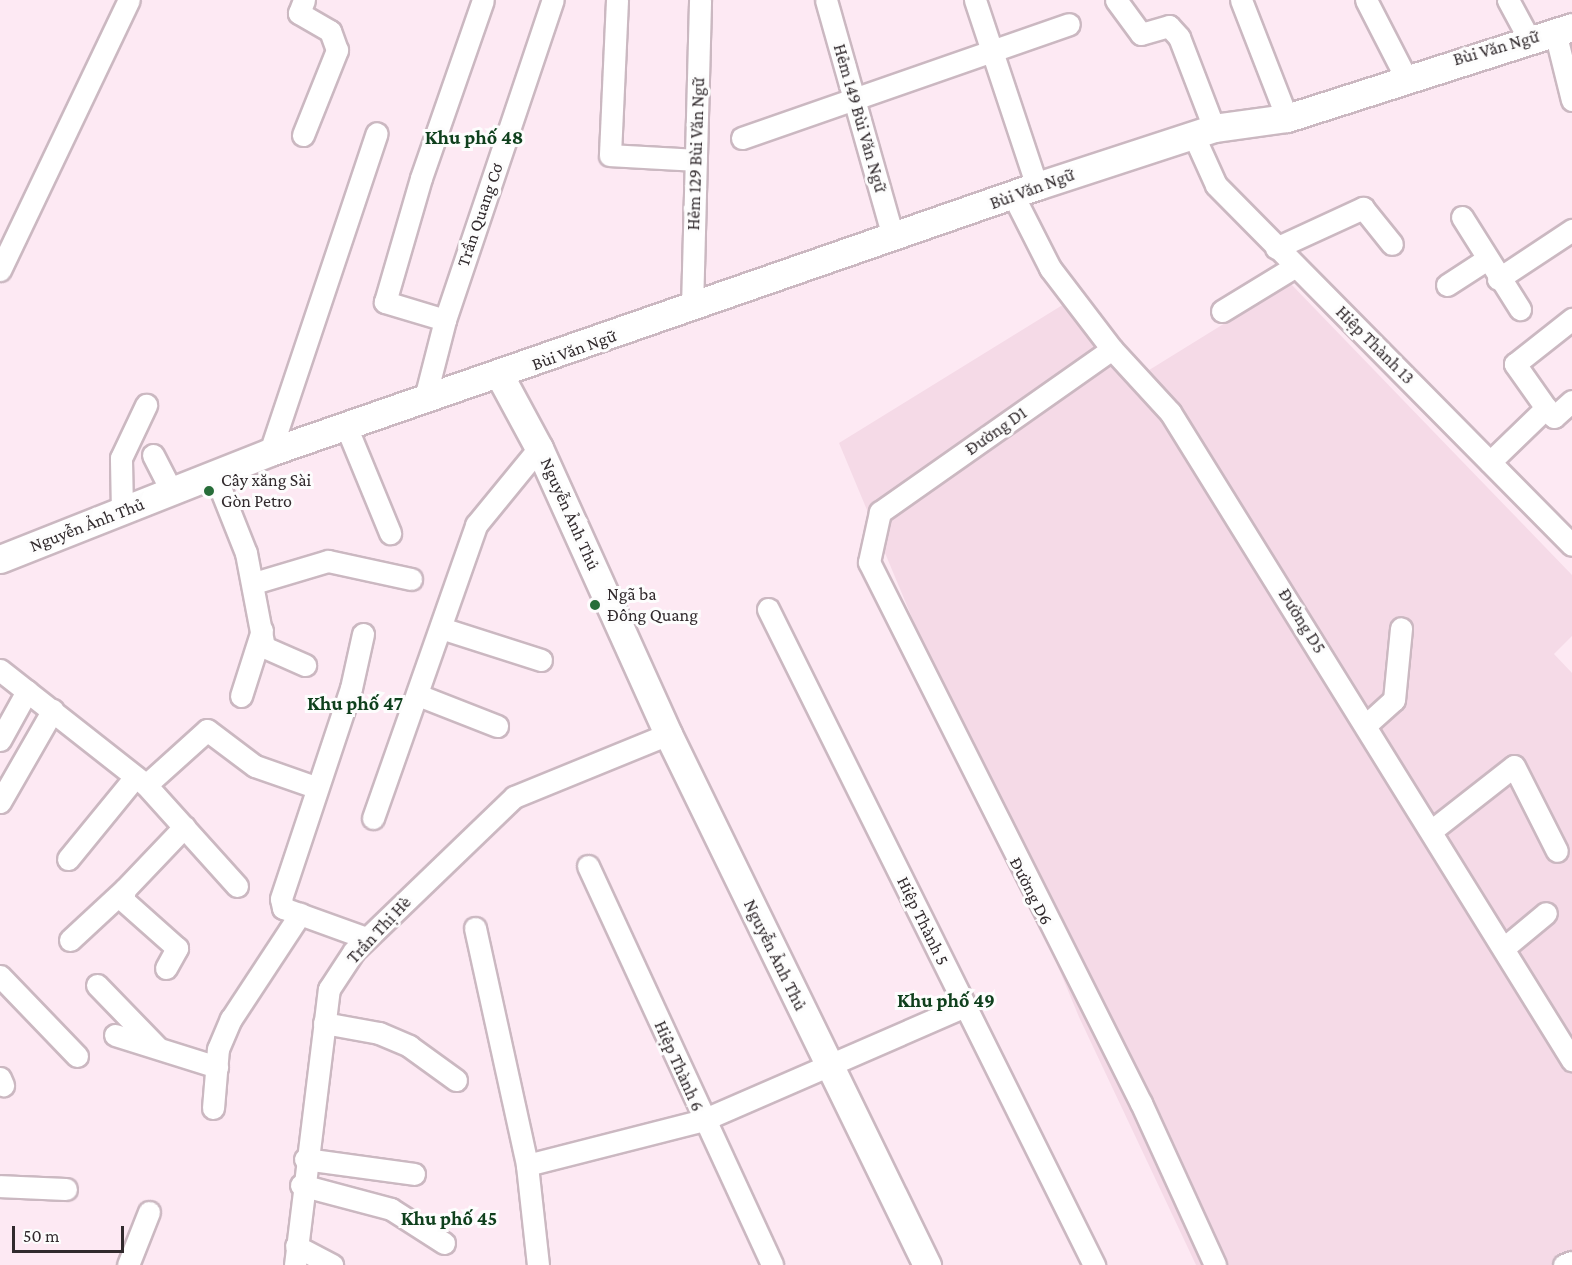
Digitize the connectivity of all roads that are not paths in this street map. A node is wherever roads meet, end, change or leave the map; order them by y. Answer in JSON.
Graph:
{"nodes":[{"id":1,"x":129,"y":0,"type":"edge"},
{"id":2,"x":304,"y":0,"type":"edge"},
{"id":3,"x":483,"y":0,"type":"edge"},
{"id":4,"x":553,"y":0,"type":"edge"},
{"id":5,"x":617,"y":0,"type":"edge"},
{"id":6,"x":700,"y":0,"type":"edge"},
{"id":7,"x":826,"y":0,"type":"edge"},
{"id":8,"x":975,"y":0,"type":"edge"},
{"id":9,"x":1116,"y":0,"type":"edge"},
{"id":10,"x":1241,"y":0,"type":"edge"},
{"id":11,"x":1366,"y":0,"type":"edge"},
{"id":12,"x":1508,"y":0,"type":"edge"},
{"id":13,"x":1069,"y":24,"type":"dead end"},
{"id":14,"x":1564,"y":29,"type":"edge"},
{"id":15,"x":1528,"y":37,"type":"junction"},
{"id":16,"x":993,"y":50,"type":"junction"},
{"id":17,"x":1406,"y":76,"type":"junction"},
{"id":18,"x":1572,"y":100,"type":"edge"},
{"id":19,"x":855,"y":102,"type":"junction"},
{"id":20,"x":1287,"y":118,"type":"junction"},
{"id":21,"x":1203,"y":131,"type":"junction"},
{"id":22,"x":377,"y":133,"type":"dead end"},
{"id":23,"x":303,"y":135,"type":"dead end"},
{"id":24,"x":742,"y":138,"type":"dead end"},
{"id":25,"x":696,"y":160,"type":"junction"},
{"id":26,"x":1026,"y":191,"type":"junction"},
{"id":27,"x":1462,"y":217,"type":"dead end"},
{"id":28,"x":1572,"y":230,"type":"edge"},
{"id":29,"x":894,"y":236,"type":"junction"},
{"id":30,"x":1392,"y":244,"type":"dead end"},
{"id":31,"x":1276,"y":249,"type":"junction"},
{"id":32,"x":1487,"y":259,"type":"junction"},
{"id":33,"x":1294,"y":267,"type":"junction"},
{"id":34,"x":0,"y":270,"type":"edge"},
{"id":35,"x":1498,"y":279,"type":"junction"},
{"id":36,"x":1447,"y":285,"type":"dead end"},
{"id":37,"x":692,"y":308,"type":"junction"},
{"id":38,"x":1520,"y":309,"type":"dead end"},
{"id":39,"x":1222,"y":311,"type":"dead end"},
{"id":40,"x":1572,"y":319,"type":"edge"},
{"id":41,"x":445,"y":320,"type":"junction"},
{"id":42,"x":1112,"y":349,"type":"junction"},
{"id":43,"x":500,"y":376,"type":"junction"},
{"id":44,"x":425,"y":398,"type":"junction"},
{"id":45,"x":1572,"y":401,"type":"edge"},
{"id":46,"x":146,"y":405,"type":"dead end"},
{"id":47,"x":1546,"y":408,"type":"junction"},
{"id":48,"x":346,"y":426,"type":"junction"},
{"id":49,"x":539,"y":448,"type":"junction"},
{"id":50,"x":270,"y":452,"type":"junction"},
{"id":51,"x":153,"y":455,"type":"dead end"},
{"id":52,"x":1490,"y":462,"type":"junction"},
{"id":53,"x":215,"y":475,"type":"junction"},
{"id":54,"x":172,"y":492,"type":"junction"},
{"id":55,"x":122,"y":512,"type":"junction"},
{"id":56,"x":880,"y":512,"type":"joint"},
{"id":57,"x":390,"y":533,"type":"dead end"},
{"id":58,"x":1572,"y":545,"type":"edge"},
{"id":59,"x":0,"y":559,"type":"edge"},
{"id":60,"x":411,"y":579,"type":"dead end"},
{"id":61,"x":254,"y":583,"type":"junction"},
{"id":62,"x":768,"y":609,"type":"dead end"},
{"id":63,"x":264,"y":624,"type":"junction"},
{"id":64,"x":441,"y":628,"type":"junction"},
{"id":65,"x":1401,"y":628,"type":"dead end"},
{"id":66,"x":363,"y":634,"type":"dead end"},
{"id":67,"x":541,"y":660,"type":"dead end"},
{"id":68,"x":305,"y":665,"type":"dead end"},
{"id":69,"x":0,"y":670,"type":"edge"},
{"id":70,"x":27,"y":691,"type":"junction"},
{"id":71,"x":418,"y":695,"type":"junction"},
{"id":72,"x":241,"y":696,"type":"dead end"},
{"id":73,"x":52,"y":710,"type":"junction"},
{"id":74,"x":1367,"y":724,"type":"junction"},
{"id":75,"x":497,"y":726,"type":"dead end"},
{"id":76,"x":668,"y":734,"type":"junction"},
{"id":77,"x":0,"y":740,"type":"edge"},
{"id":78,"x":140,"y":781,"type":"junction"},
{"id":79,"x":315,"y":787,"type":"junction"},
{"id":80,"x":0,"y":801,"type":"edge"},
{"id":81,"x":373,"y":819,"type":"dead end"},
{"id":82,"x":184,"y":827,"type":"junction"},
{"id":83,"x":1431,"y":831,"type":"junction"},
{"id":84,"x":1557,"y":851,"type":"dead end"},
{"id":85,"x":68,"y":859,"type":"dead end"},
{"id":86,"x":588,"y":866,"type":"dead end"},
{"id":87,"x":237,"y":886,"type":"dead end"},
{"id":88,"x":125,"y":889,"type":"junction"},
{"id":89,"x":1546,"y":913,"type":"dead end"},
{"id":90,"x":300,"y":914,"type":"junction"},
{"id":91,"x":475,"y":928,"type":"dead end"},
{"id":92,"x":366,"y":938,"type":"junction"},
{"id":93,"x":70,"y":940,"type":"dead end"},
{"id":94,"x":1505,"y":947,"type":"junction"},
{"id":95,"x":166,"y":968,"type":"dead end"},
{"id":96,"x":0,"y":976,"type":"edge"},
{"id":97,"x":97,"y":985,"type":"dead end"},
{"id":98,"x":965,"y":1006,"type":"junction"},
{"id":99,"x":324,"y":1023,"type":"junction"},
{"id":100,"x":115,"y":1035,"type":"dead end"},
{"id":101,"x":159,"y":1049,"type":"junction"},
{"id":102,"x":77,"y":1056,"type":"dead end"},
{"id":103,"x":1572,"y":1060,"type":"edge"},
{"id":104,"x":217,"y":1067,"type":"junction"},
{"id":105,"x":830,"y":1067,"type":"junction"},
{"id":106,"x":456,"y":1080,"type":"dead end"},
{"id":107,"x":213,"y":1108,"type":"dead end"},
{"id":108,"x":703,"y":1120,"type":"junction"},
{"id":109,"x":305,"y":1159,"type":"junction"},
{"id":110,"x":527,"y":1165,"type":"junction"},
{"id":111,"x":414,"y":1174,"type":"dead end"},
{"id":112,"x":302,"y":1185,"type":"junction"},
{"id":113,"x":0,"y":1186,"type":"edge"},
{"id":114,"x":66,"y":1189,"type":"dead end"},
{"id":115,"x":149,"y":1212,"type":"dead end"},
{"id":116,"x":444,"y":1243,"type":"dead end"},
{"id":117,"x":295,"y":1256,"type":"edge"},
{"id":118,"x":1572,"y":1262,"type":"edge"},
{"id":119,"x":128,"y":1265,"type":"edge"},
{"id":120,"x":332,"y":1265,"type":"edge"},
{"id":121,"x":538,"y":1265,"type":"edge"},
{"id":122,"x":772,"y":1265,"type":"edge"},
{"id":123,"x":927,"y":1265,"type":"edge"},
{"id":124,"x":1094,"y":1265,"type":"edge"},
{"id":125,"x":1215,"y":1265,"type":"edge"},
{"id":126,"x":1564,"y":1265,"type":"edge"}],
"edges":[{"from":1,"to":34,"type":"street"},
{"from":2,"to":23,"type":"street"},
{"from":3,"to":41,"type":"street"},
{"from":4,"to":41,"type":"street","name":"Trần Quang Cơ"},
{"from":5,"to":25,"type":"street"},
{"from":6,"to":25,"type":"street","name":"Hẻm 129 Bùi Văn Ngữ"},
{"from":7,"to":19,"type":"street","name":"Hẻm 149 Bùi Văn Ngữ"},
{"from":8,"to":16,"type":"street","name":"Đường D5"},
{"from":9,"to":21,"type":"street","name":"Hiệp Thành 13"},
{"from":10,"to":20,"type":"street"},
{"from":11,"to":17,"type":"street"},
{"from":12,"to":15,"type":"street"},
{"from":13,"to":16,"type":"street"},
{"from":14,"to":15,"type":"main road","name":"Bùi Văn Ngữ"},
{"from":14,"to":18,"type":"street"},
{"from":15,"to":17,"type":"main road","name":"Bùi Văn Ngữ"},
{"from":16,"to":19,"type":"street"},
{"from":16,"to":26,"type":"street","name":"Đường D5"},
{"from":17,"to":20,"type":"main road","name":"Bùi Văn Ngữ"},
{"from":19,"to":24,"type":"street"},
{"from":19,"to":29,"type":"street","name":"Hẻm 149 Bùi Văn Ngữ"},
{"from":20,"to":21,"type":"main road","name":"Bùi Văn Ngữ"},
{"from":21,"to":26,"type":"main road","name":"Bùi Văn Ngữ"},
{"from":21,"to":31,"type":"street","name":"Hiệp Thành 13"},
{"from":22,"to":50,"type":"street"},
{"from":25,"to":37,"type":"street","name":"Hẻm 129 Bùi Văn Ngữ"},
{"from":26,"to":29,"type":"main road","name":"Bùi Văn Ngữ"},
{"from":26,"to":42,"type":"street","name":"Đường D5"},
{"from":27,"to":32,"type":"street"},
{"from":28,"to":35,"type":"street"},
{"from":29,"to":37,"type":"main road","name":"Bùi Văn Ngữ"},
{"from":30,"to":31,"type":"street"},
{"from":31,"to":33,"type":"street","name":"Hiệp Thành 13"},
{"from":32,"to":35,"type":"street"},
{"from":32,"to":36,"type":"street"},
{"from":33,"to":39,"type":"street"},
{"from":33,"to":52,"type":"street","name":"Hiệp Thành 13"},
{"from":35,"to":38,"type":"street"},
{"from":37,"to":43,"type":"main road","name":"Bùi Văn Ngữ"},
{"from":40,"to":47,"type":"street"},
{"from":41,"to":44,"type":"street","name":"Trần Quang Cơ"},
{"from":42,"to":56,"type":"street","name":"Đường D1"},
{"from":42,"to":74,"type":"street","name":"Đường D5"},
{"from":43,"to":44,"type":"main road","name":"Nguyễn Ảnh Thủ"},
{"from":43,"to":49,"type":"main road","name":"Nguyễn Ảnh Thủ"},
{"from":44,"to":48,"type":"main road","name":"Nguyễn Ảnh Thủ"},
{"from":45,"to":47,"type":"street"},
{"from":46,"to":55,"type":"street"},
{"from":47,"to":52,"type":"street"},
{"from":48,"to":50,"type":"main road","name":"Nguyễn Ảnh Thủ"},
{"from":48,"to":57,"type":"street"},
{"from":49,"to":64,"type":"street"},
{"from":49,"to":76,"type":"main road","name":"Nguyễn Ảnh Thủ"},
{"from":50,"to":53,"type":"main road","name":"Nguyễn Ảnh Thủ"},
{"from":51,"to":54,"type":"street"},
{"from":52,"to":58,"type":"street","name":"Hiệp Thành 13"},
{"from":53,"to":54,"type":"main road","name":"Nguyễn Ảnh Thủ"},
{"from":53,"to":61,"type":"street"},
{"from":54,"to":55,"type":"main road","name":"Nguyễn Ảnh Thủ"},
{"from":55,"to":59,"type":"main road","name":"Nguyễn Ảnh Thủ"},
{"from":56,"to":125,"type":"street","name":"Đường D6"},
{"from":60,"to":61,"type":"street"},
{"from":61,"to":63,"type":"street"},
{"from":62,"to":98,"type":"street","name":"Hiệp Thành 5"},
{"from":63,"to":68,"type":"street"},
{"from":63,"to":72,"type":"street"},
{"from":64,"to":67,"type":"street"},
{"from":64,"to":71,"type":"street"},
{"from":65,"to":74,"type":"street"},
{"from":66,"to":79,"type":"street"},
{"from":69,"to":70,"type":"street"},
{"from":70,"to":73,"type":"street"},
{"from":70,"to":77,"type":"street"},
{"from":71,"to":75,"type":"street"},
{"from":71,"to":81,"type":"street"},
{"from":73,"to":78,"type":"street"},
{"from":73,"to":80,"type":"street"},
{"from":74,"to":83,"type":"street","name":"Đường D5"},
{"from":76,"to":92,"type":"street","name":"Trần Thị Hè"},
{"from":76,"to":105,"type":"main road","name":"Nguyễn Ảnh Thủ"},
{"from":78,"to":79,"type":"street"},
{"from":78,"to":82,"type":"street"},
{"from":78,"to":85,"type":"street"},
{"from":79,"to":90,"type":"street"},
{"from":82,"to":87,"type":"street"},
{"from":82,"to":88,"type":"street"},
{"from":83,"to":84,"type":"street"},
{"from":83,"to":94,"type":"street","name":"Đường D5"},
{"from":86,"to":108,"type":"street","name":"Hiệp Thành 6"},
{"from":88,"to":93,"type":"street"},
{"from":88,"to":95,"type":"street"},
{"from":89,"to":94,"type":"street"},
{"from":90,"to":92,"type":"street"},
{"from":90,"to":104,"type":"street"},
{"from":91,"to":110,"type":"street"},
{"from":92,"to":99,"type":"street","name":"Trần Thị Hè"},
{"from":94,"to":103,"type":"street","name":"Đường D5"},
{"from":96,"to":102,"type":"street"},
{"from":97,"to":101,"type":"street"},
{"from":98,"to":105,"type":"street"},
{"from":98,"to":124,"type":"street","name":"Hiệp Thành 5"},
{"from":99,"to":106,"type":"street"},
{"from":99,"to":109,"type":"street","name":"Trần Thị Hè"},
{"from":100,"to":101,"type":"street"},
{"from":101,"to":104,"type":"street"},
{"from":104,"to":107,"type":"street"},
{"from":105,"to":108,"type":"street"},
{"from":105,"to":123,"type":"main road","name":"Nguyễn Ảnh Thủ"},
{"from":108,"to":110,"type":"street"},
{"from":108,"to":122,"type":"street","name":"Hiệp Thành 6"},
{"from":109,"to":111,"type":"street"},
{"from":109,"to":112,"type":"street","name":"Trần Thị Hè"},
{"from":110,"to":121,"type":"street"},
{"from":112,"to":116,"type":"street"},
{"from":112,"to":117,"type":"street","name":"Trần Thị Hè"},
{"from":113,"to":114,"type":"street"},
{"from":115,"to":119,"type":"street"},
{"from":117,"to":120,"type":"street"},
{"from":118,"to":126,"type":"street"}]}
